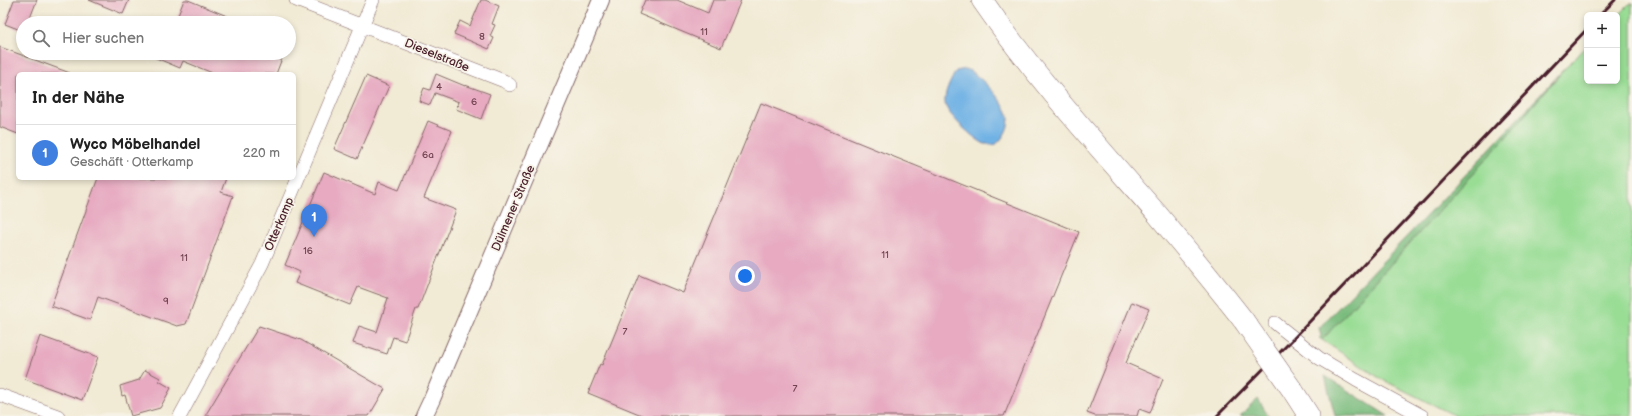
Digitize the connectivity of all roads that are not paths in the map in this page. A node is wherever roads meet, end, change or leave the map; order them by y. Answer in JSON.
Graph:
{"nodes":[{"id":1,"x":296,"y":0,"type":"edge"},
{"id":2,"x":373,"y":0,"type":"edge"},
{"id":3,"x":601,"y":0,"type":"edge"},
{"id":4,"x":982,"y":0,"type":"edge"},
{"id":5,"x":363,"y":25,"type":"junction"},
{"id":6,"x":510,"y":85,"type":"dead end"},
{"id":7,"x":1275,"y":323,"type":"dead end"},
{"id":8,"x":0,"y":395,"type":"edge"},
{"id":9,"x":58,"y":416,"type":"edge"},
{"id":10,"x":180,"y":416,"type":"edge"},
{"id":11,"x":424,"y":416,"type":"edge"},
{"id":12,"x":1309,"y":416,"type":"edge"},
{"id":13,"x":1422,"y":416,"type":"edge"}],
"edges":[{"from":1,"to":5,"type":"street","name":"Dieselstraße"},
{"from":2,"to":5,"type":"street"},
{"from":3,"to":11,"type":"street","name":"Dülmener Straße"},
{"from":4,"to":12,"type":"main road","bridge":true},
{"from":5,"to":6,"type":"street","name":"Dieselstraße"},
{"from":5,"to":10,"type":"street","name":"Otterkamp"},
{"from":7,"to":13,"type":"street"},
{"from":8,"to":9,"type":"street"}]}
